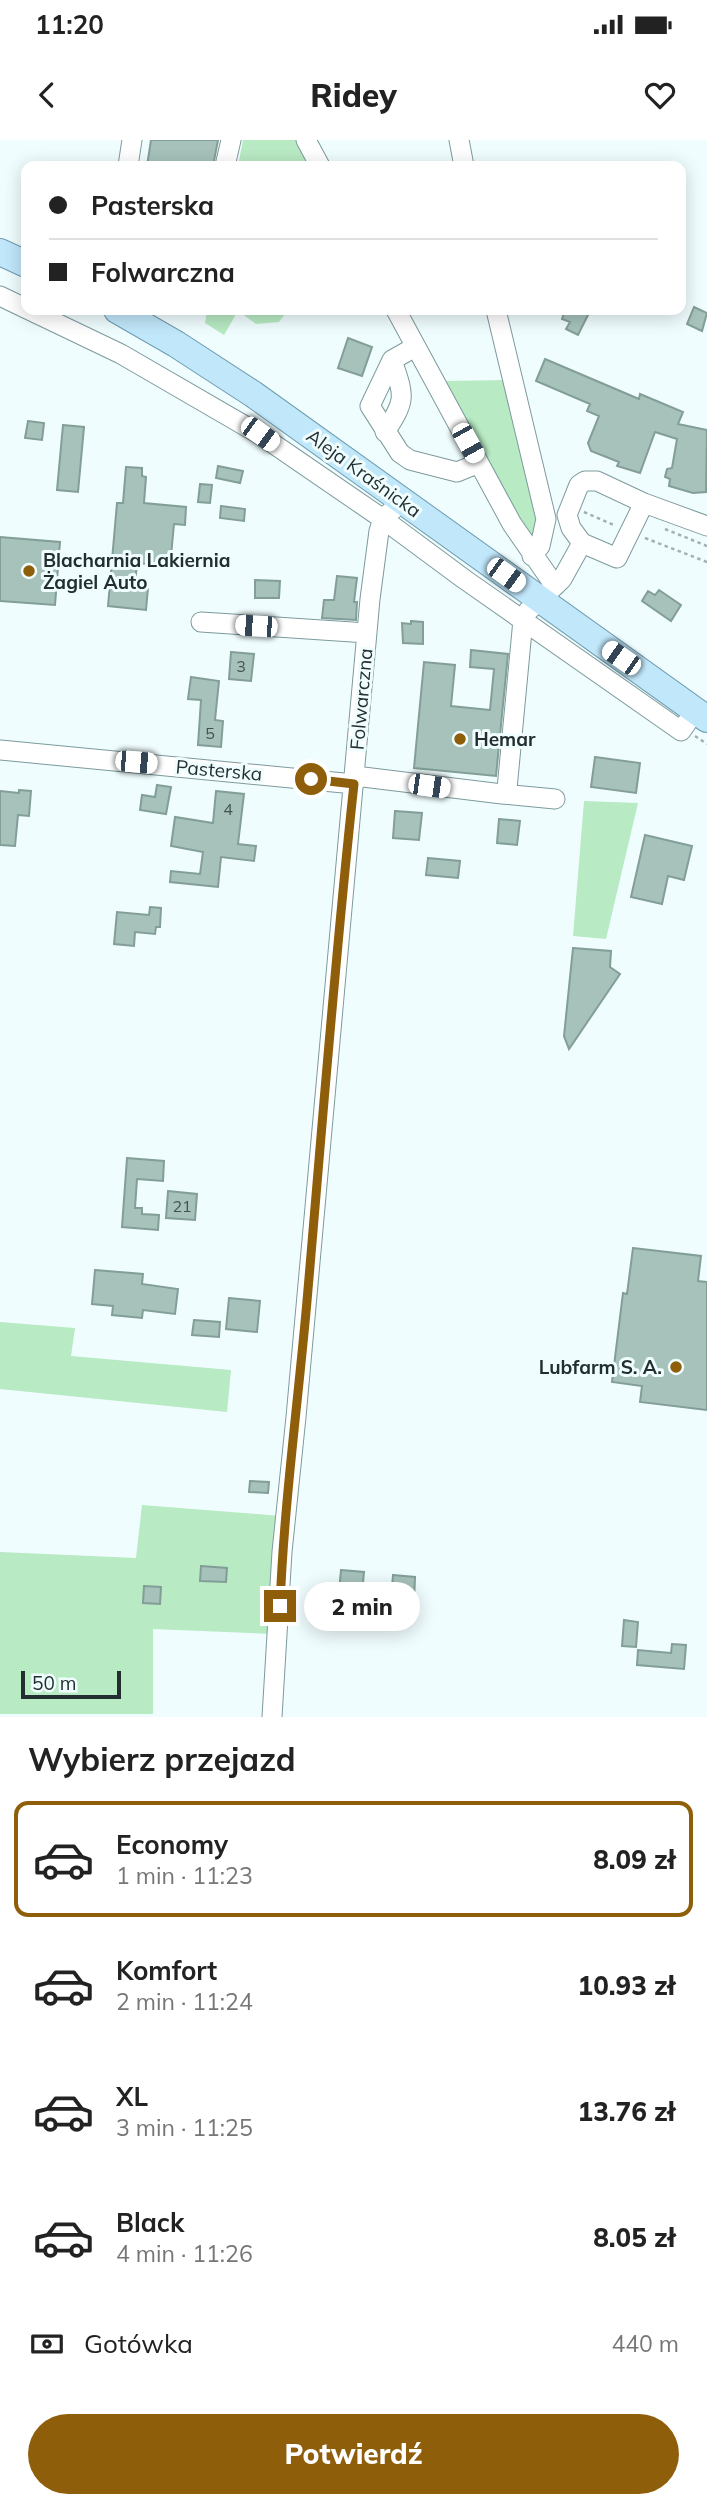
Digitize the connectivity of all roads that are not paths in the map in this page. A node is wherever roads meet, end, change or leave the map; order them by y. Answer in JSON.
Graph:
{"nodes":[{"id":1,"x":132,"y":140,"type":"edge"},
{"id":2,"x":231,"y":140,"type":"edge"},
{"id":3,"x":306,"y":140,"type":"edge"},
{"id":4,"x":458,"y":140,"type":"edge"},
{"id":5,"x":129,"y":161,"type":"edge"},
{"id":6,"x":226,"y":161,"type":"edge"},
{"id":7,"x":317,"y":161,"type":"edge"},
{"id":8,"x":463,"y":161,"type":"edge"},
{"id":9,"x":0,"y":252,"type":"edge"},
{"id":10,"x":21,"y":262,"type":"edge"},
{"id":11,"x":0,"y":296,"type":"edge"},
{"id":12,"x":21,"y":306,"type":"edge"},
{"id":13,"x":40,"y":315,"type":"edge"},
{"id":14,"x":125,"y":315,"type":"edge"},
{"id":15,"x":399,"y":315,"type":"edge"},
{"id":16,"x":497,"y":315,"type":"edge"},
{"id":17,"x":415,"y":347,"type":"junction"},
{"id":18,"x":392,"y":359,"type":"junction"},
{"id":19,"x":385,"y":432,"type":"junction"},
{"id":20,"x":479,"y":463,"type":"junction"},
{"id":21,"x":645,"y":503,"type":"junction"},
{"id":22,"x":393,"y":510,"type":"junction"},
{"id":23,"x":567,"y":515,"type":"junction"},
{"id":24,"x":546,"y":519,"type":"junction"},
{"id":25,"x":707,"y":526,"type":"edge"},
{"id":26,"x":583,"y":543,"type":"junction"},
{"id":27,"x":532,"y":556,"type":"junction"},
{"id":28,"x":539,"y":602,"type":"junction"},
{"id":29,"x":201,"y":622,"type":"dead end"},
{"id":30,"x":367,"y":633,"type":"junction"},
{"id":31,"x":697,"y":721,"type":"edge"},
{"id":32,"x":0,"y":750,"type":"edge"},
{"id":33,"x":354,"y":780,"type":"junction"},
{"id":34,"x":502,"y":794,"type":"junction"},
{"id":35,"x":555,"y":799,"type":"dead end"},
{"id":36,"x":272,"y":1717,"type":"edge"}],
"edges":[{"from":1,"to":5,"type":"street"},
{"from":2,"to":6,"type":"street"},
{"from":3,"to":7,"type":"street"},
{"from":4,"to":8,"type":"street"},
{"from":9,"to":10,"type":"main road"},
{"from":11,"to":12,"type":"street"},
{"from":13,"to":22,"type":"street"},
{"from":14,"to":22,"type":"main road","name":"Aleja Kraśnicka"},
{"from":15,"to":17,"type":"street"},
{"from":16,"to":24,"type":"street"},
{"from":17,"to":18,"type":"street"},
{"from":17,"to":20,"type":"street"},
{"from":18,"to":19,"type":"street"},
{"from":18,"to":19,"type":"street"},
{"from":19,"to":20,"type":"street"},
{"from":20,"to":27,"type":"street"},
{"from":21,"to":23,"type":"street"},
{"from":21,"to":25,"type":"street"},
{"from":21,"to":26,"type":"street"},
{"from":22,"to":28,"type":"street","name":"Aleja Kraśnicka"},
{"from":22,"to":28,"type":"main road","name":"Aleja Kraśnicka"},
{"from":22,"to":30,"type":"street","name":"Folwarczna"},
{"from":23,"to":24,"type":"street"},
{"from":23,"to":26,"type":"street"},
{"from":24,"to":27,"type":"street"},
{"from":26,"to":28,"type":"street"},
{"from":27,"to":28,"type":"street"},
{"from":28,"to":31,"type":"main road","name":"Aleja Kraśnicka"},
{"from":28,"to":34,"type":"street"},
{"from":29,"to":30,"type":"street"},
{"from":30,"to":33,"type":"street","name":"Folwarczna"},
{"from":32,"to":33,"type":"street","name":"Pasterska"},
{"from":33,"to":34,"type":"street","name":"Pasterska"},
{"from":33,"to":36,"type":"street","name":"Folwarczna"},
{"from":34,"to":35,"type":"street","name":"Pasterska"}]}
